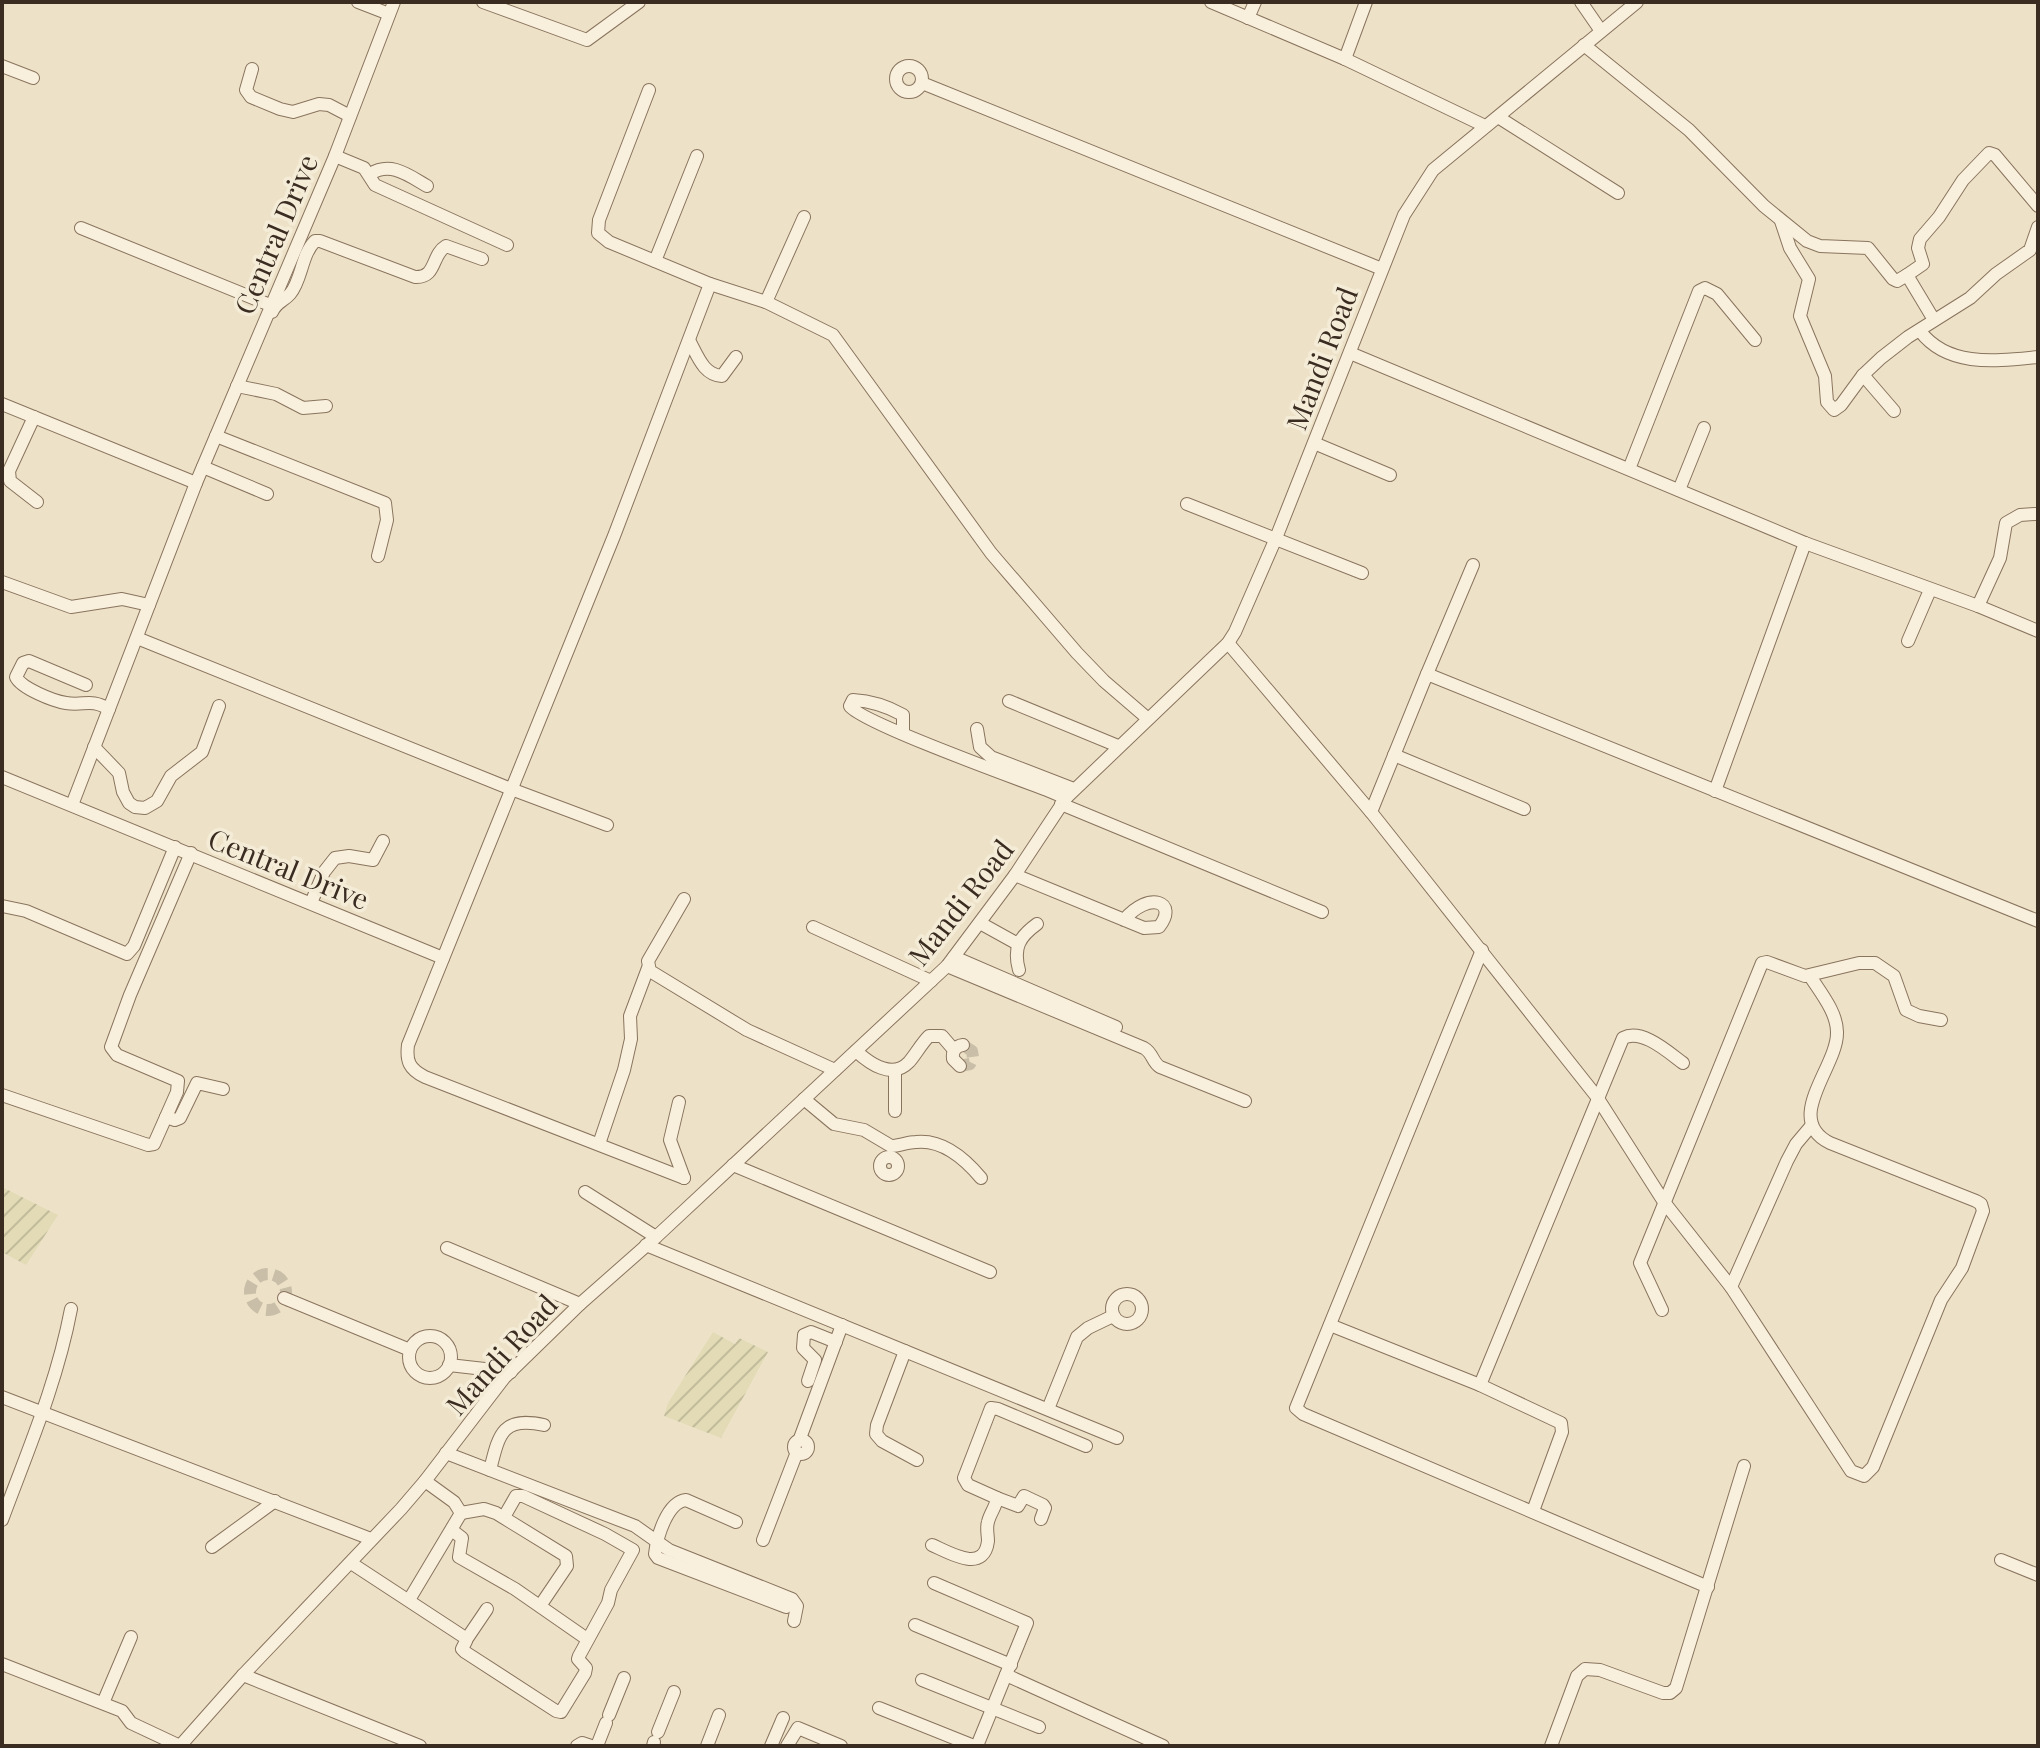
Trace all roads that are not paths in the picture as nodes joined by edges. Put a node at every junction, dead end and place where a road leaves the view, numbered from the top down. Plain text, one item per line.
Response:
1 (358, 2) edge
2 (483, 2) edge
3 (639, 2) edge
4 (1211, 2) edge
5 (1255, 2) edge
6 (1366, 2) edge
7 (1581, 2) edge
8 (1637, 2) edge
9 (392, 8) edge
10 (1248, 18) junction
11 (1601, 31) junction
12 (1584, 45) junction
13 (1345, 59) junction
14 (2, 66) edge
15 (252, 69) dead end
16 (33, 78) dead end
17 (922, 83) dead end
18 (649, 90) dead end
19 (350, 116) junction
20 (1498, 117) junction
21 (1485, 126) junction
22 (335, 156) junction
23 (697, 156) dead end
24 (370, 174) junction
25 (427, 186) dead end
26 (1618, 193) dead end
27 (2038, 206) edge
28 (804, 217) dead end
29 (1781, 221) junction
30 (2038, 227) edge
31 (81, 228) dead end
32 (507, 245) dead end
33 (2035, 251) edge
34 (482, 259) dead end
35 (655, 261) junction
36 (1382, 269) junction
37 (1907, 275) junction
38 (710, 284) junction
39 (766, 302) junction
40 (270, 305) junction
41 (1934, 320) junction
42 (261, 326) junction
43 (1920, 331) junction
44 (1755, 340) dead end
45 (690, 342) junction
46 (1350, 353) junction
47 (736, 357) dead end
48 (2038, 357) edge
49 (1863, 375) junction
50 (237, 386) junction
51 (2, 404) edge
52 (326, 406) dead end
53 (1894, 411) dead end
54 (34, 417) junction
55 (1704, 428) dead end
56 (216, 436) junction
57 (1314, 443) junction
58 (203, 467) junction
59 (1629, 469) junction
60 (1390, 475) dead end
61 (196, 483) junction
62 (1679, 490) junction
63 (267, 494) dead end
64 (37, 502) dead end
65 (1187, 504) dead end
66 (2035, 514) dead end
67 (1276, 538) junction
68 (1805, 543) junction
69 (378, 556) dead end
70 (1473, 565) dead end
71 (1362, 573) dead end
72 (2, 582) edge
73 (1930, 590) junction
74 (149, 605) junction
75 (1978, 606) junction
76 (2038, 631) edge
77 (137, 638) junction
78 (1908, 641) dead end
79 (1228, 643) junction
80 (1427, 674) junction
81 (86, 685) dead end
82 (1009, 701) dead end
83 (219, 706) dead end
84 (109, 709) junction
85 (1147, 718) junction
86 (977, 729) dead end
87 (903, 733) dead end
88 (1118, 746) junction
89 (94, 747) junction
90 (1394, 755) junction
91 (2, 777) edge
92 (511, 789) junction
93 (1715, 791) junction
94 (1067, 797) junction
95 (72, 805) junction
96 (1524, 809) dead end
97 (1371, 812) junction
98 (607, 825) dead end
99 (383, 841) dead end
100 (175, 847) junction
101 (191, 853) junction
102 (1015, 875) junction
103 (684, 899) dead end
104 (311, 903) junction
105 (2, 906) edge
106 (1322, 912) dead end
107 (1124, 920) dead end
108 (2038, 921) edge
109 (980, 923) junction
110 (1037, 924) dead end
111 (813, 927) dead end
112 (1018, 944) junction
113 (1482, 950) junction
114 (443, 958) junction
115 (950, 962) junction
116 (648, 968) junction
117 (1019, 970) dead end
118 (1810, 976) junction
119 (931, 981) junction
120 (1941, 1020) dead end
121 (1119, 1029) dead end
122 (856, 1051) junction
123 (1683, 1063) dead end
124 (960, 1066) dead end
125 (835, 1070) junction
126 (895, 1070) junction
127 (223, 1089) dead end
128 (2, 1095) edge
129 (1597, 1097) junction
130 (804, 1099) junction
131 (1245, 1101) dead end
132 (679, 1102) dead end
133 (895, 1111) dead end
134 (166, 1117) junction
135 (1812, 1125) junction
136 (599, 1144) junction
137 (733, 1165) junction
138 (981, 1178) dead end
139 (585, 1192) dead end
140 (1664, 1202) junction
141 (651, 1241) junction
142 (447, 1248) dead end
143 (990, 1272) dead end
144 (1731, 1287) junction
145 (284, 1298) tunnel mouth
146 (580, 1304) junction
147 (71, 1309) dead end
148 (1662, 1310) dead end
149 (1113, 1316) dead end
150 (842, 1325) junction
151 (1330, 1325) junction
152 (836, 1342) junction
153 (410, 1350) junction
154 (905, 1351) junction
155 (449, 1365) junction
156 (511, 1372) junction
157 (808, 1381) dead end
158 (1480, 1385) junction
159 (2, 1397) edge
160 (1048, 1409) junction
161 (44, 1413) junction
162 (1068, 1418) junction
163 (544, 1425) dead end
164 (1061, 1435) junction
165 (1117, 1438) dead end
166 (1086, 1446) dead end
167 (446, 1453) junction
168 (917, 1460) dead end
169 (1744, 1466) dead end
170 (490, 1470) junction
171 (425, 1481) junction
172 (8, 1483) edge
173 (997, 1498) junction
174 (275, 1501) junction
175 (1533, 1511) junction
176 (461, 1513) junction
177 (504, 1517) junction
178 (1041, 1519) dead end
179 (2, 1520) edge
180 (736, 1522) dead end
181 (453, 1531) junction
182 (371, 1539) junction
183 (763, 1540) dead end
184 (657, 1541) junction
185 (932, 1545) dead end
186 (212, 1547) dead end
187 (2001, 1560) dead end
188 (351, 1563) junction
189 (2038, 1575) edge
190 (934, 1583) dead end
191 (1708, 1587) junction
192 (409, 1600) junction
193 (540, 1606) junction
194 (786, 1607) dead end
195 (487, 1609) dead end
196 (794, 1621) dead end
197 (915, 1625) dead end
198 (131, 1637) dead end
199 (587, 1639) junction
200 (466, 1640) junction
201 (2, 1664) edge
202 (1008, 1670) junction
203 (243, 1675) junction
204 (624, 1678) dead end
205 (922, 1680) dead end
206 (674, 1692) dead end
207 (103, 1703) junction
208 (879, 1708) dead end
209 (993, 1708) junction
210 (719, 1715) dead end
211 (783, 1718) dead end
212 (1039, 1727) dead end
213 (655, 1740) edge
214 (180, 1746) edge
215 (420, 1746) edge
216 (577, 1746) edge
217 (594, 1746) edge
218 (707, 1746) edge
219 (771, 1746) edge
220 (787, 1746) edge
221 (841, 1746) edge
222 (976, 1746) edge
223 (1163, 1746) edge
224 (1551, 1746) edge

1 - 9 street
2 - 3 street
4 - 10 street
5 - 10 street
6 - 13 street
7 - 11 street
8 - 11 street, Mandi Road
9 - 19 street, Central Drive
10 - 13 street
11 - 12 street, Mandi Road
12 - 20 street, Mandi Road
12 - 29 street
13 - 21 street
14 - 16 street
15 - 19 street
17 - 36 street
18 - 35 street
19 - 22 street, Central Drive
20 - 21 street, Mandi Road
20 - 26 street
21 - 36 street, Mandi Road
22 - 24 street
22 - 40 street, Central Drive
23 - 35 street
24 - 25 street
24 - 32 street
27 - 37 street
28 - 39 street
29 - 37 street
29 - 49 street
30 - 33 street
31 - 40 street
33 - 41 street
34 - 42 street
35 - 38 street
36 - 46 street, Mandi Road
37 - 41 street
38 - 39 street
38 - 45 street
39 - 85 street
40 - 42 street, Central Drive
41 - 43 street
42 - 50 street, Central Drive
43 - 48 street
43 - 49 street
44 - 59 street
45 - 47 street
45 - 92 street
46 - 57 street, Mandi Road
46 - 59 street
49 - 53 street
50 - 52 street
50 - 56 street, Central Drive
51 - 54 street
54 - 61 street
54 - 64 street
55 - 62 street
56 - 58 street, Central Drive
56 - 69 street
57 - 60 street
57 - 67 street, Mandi Road
58 - 61 street, Central Drive
58 - 63 street
59 - 62 street
61 - 74 street, Central Drive
62 - 68 street
65 - 67 street
66 - 75 street
67 - 71 street
67 - 79 street, Mandi Road
68 - 73 street
68 - 93 street
70 - 80 street
72 - 74 street
73 - 75 street
73 - 78 street
74 - 77 street, Central Drive
75 - 76 street
77 - 84 street, Central Drive
77 - 92 street
79 - 85 street, Mandi Road
79 - 97 street
80 - 90 street
80 - 93 street
81 - 84 street
82 - 88 street
83 - 89 street
84 - 89 street, Central Drive
85 - 88 street, Mandi Road
86 - 94 street
87 - 94 street
88 - 94 street, Mandi Road
89 - 95 street, Central Drive
90 - 96 street
90 - 97 street
91 - 95 street, Central Drive
92 - 98 street
92 - 114 street
93 - 108 street
94 - 102 street, Mandi Road
94 - 106 street
95 - 100 street, Central Drive
97 - 113 street
99 - 104 street
100 - 101 street, Central Drive
100 - 105 street
101 - 104 street, Central Drive
101 - 134 street
102 - 107 street
102 - 109 street, Mandi Road
103 - 116 street
104 - 114 street, Central Drive
109 - 112 street
109 - 115 street, Mandi Road
110 - 112 street
111 - 119 street
112 - 117 street
113 - 129 street
113 - 151 street
114 - 136 street
115 - 119 street, Mandi Road
115 - 121 street
115 - 131 street
116 - 125 street
116 - 136 street
118 - 120 street
118 - 135 street
118 - 140 street
119 - 122 street, Mandi Road
122 - 125 street, Mandi Road
122 - 126 street
123 - 129 street
124 - 126 street
125 - 130 street, Mandi Road
126 - 133 street
127 - 134 street
128 - 134 street
129 - 140 street
129 - 158 street
130 - 137 street, Mandi Road
130 - 138 street
132 - 136 street
135 - 144 street
135 - 144 street
137 - 141 street, Mandi Road
137 - 143 street
139 - 141 street
140 - 144 street
140 - 148 street
141 - 146 street, Mandi Road
141 - 150 street
142 - 146 street
145 - 153 street
146 - 156 street, Mandi Road
147 - 161 street
149 - 160 street
150 - 152 street
150 - 154 street
151 - 158 street
151 - 175 street
152 - 157 street
152 - 183 street
153 - 155 street
153 - 155 street
154 - 160 street
154 - 168 street
155 - 156 street
156 - 167 street, Mandi Road
158 - 175 street
159 - 161 street
160 - 162 street
161 - 172 street
161 - 174 street
162 - 164 street
162 - 165 street
163 - 170 street
164 - 166 street
164 - 173 street
167 - 170 street
167 - 171 street, Mandi Road
169 - 191 street
170 - 184 street
171 - 176 street
171 - 182 street, Mandi Road
172 - 179 street
173 - 178 street
173 - 185 street
174 - 182 street
174 - 186 street
175 - 191 street
176 - 177 street
176 - 181 street
177 - 193 street
177 - 199 street
180 - 184 street
181 - 192 street
181 - 193 street
182 - 188 street, Mandi Road
184 - 194 street
184 - 196 street
187 - 189 street
188 - 192 street
188 - 203 street, Mandi Road
190 - 202 street
191 - 224 street
192 - 200 street
193 - 199 street
195 - 200 street
197 - 202 street
198 - 207 street
199 - 200 street
201 - 207 street
202 - 209 street
202 - 223 street
203 - 214 street, Mandi Road
203 - 215 street
204 - 217 street
205 - 209 street
206 - 213 street
207 - 214 street
208 - 222 street
209 - 212 street
209 - 222 street
210 - 218 street
211 - 219 street
216 - 217 street
220 - 221 street

